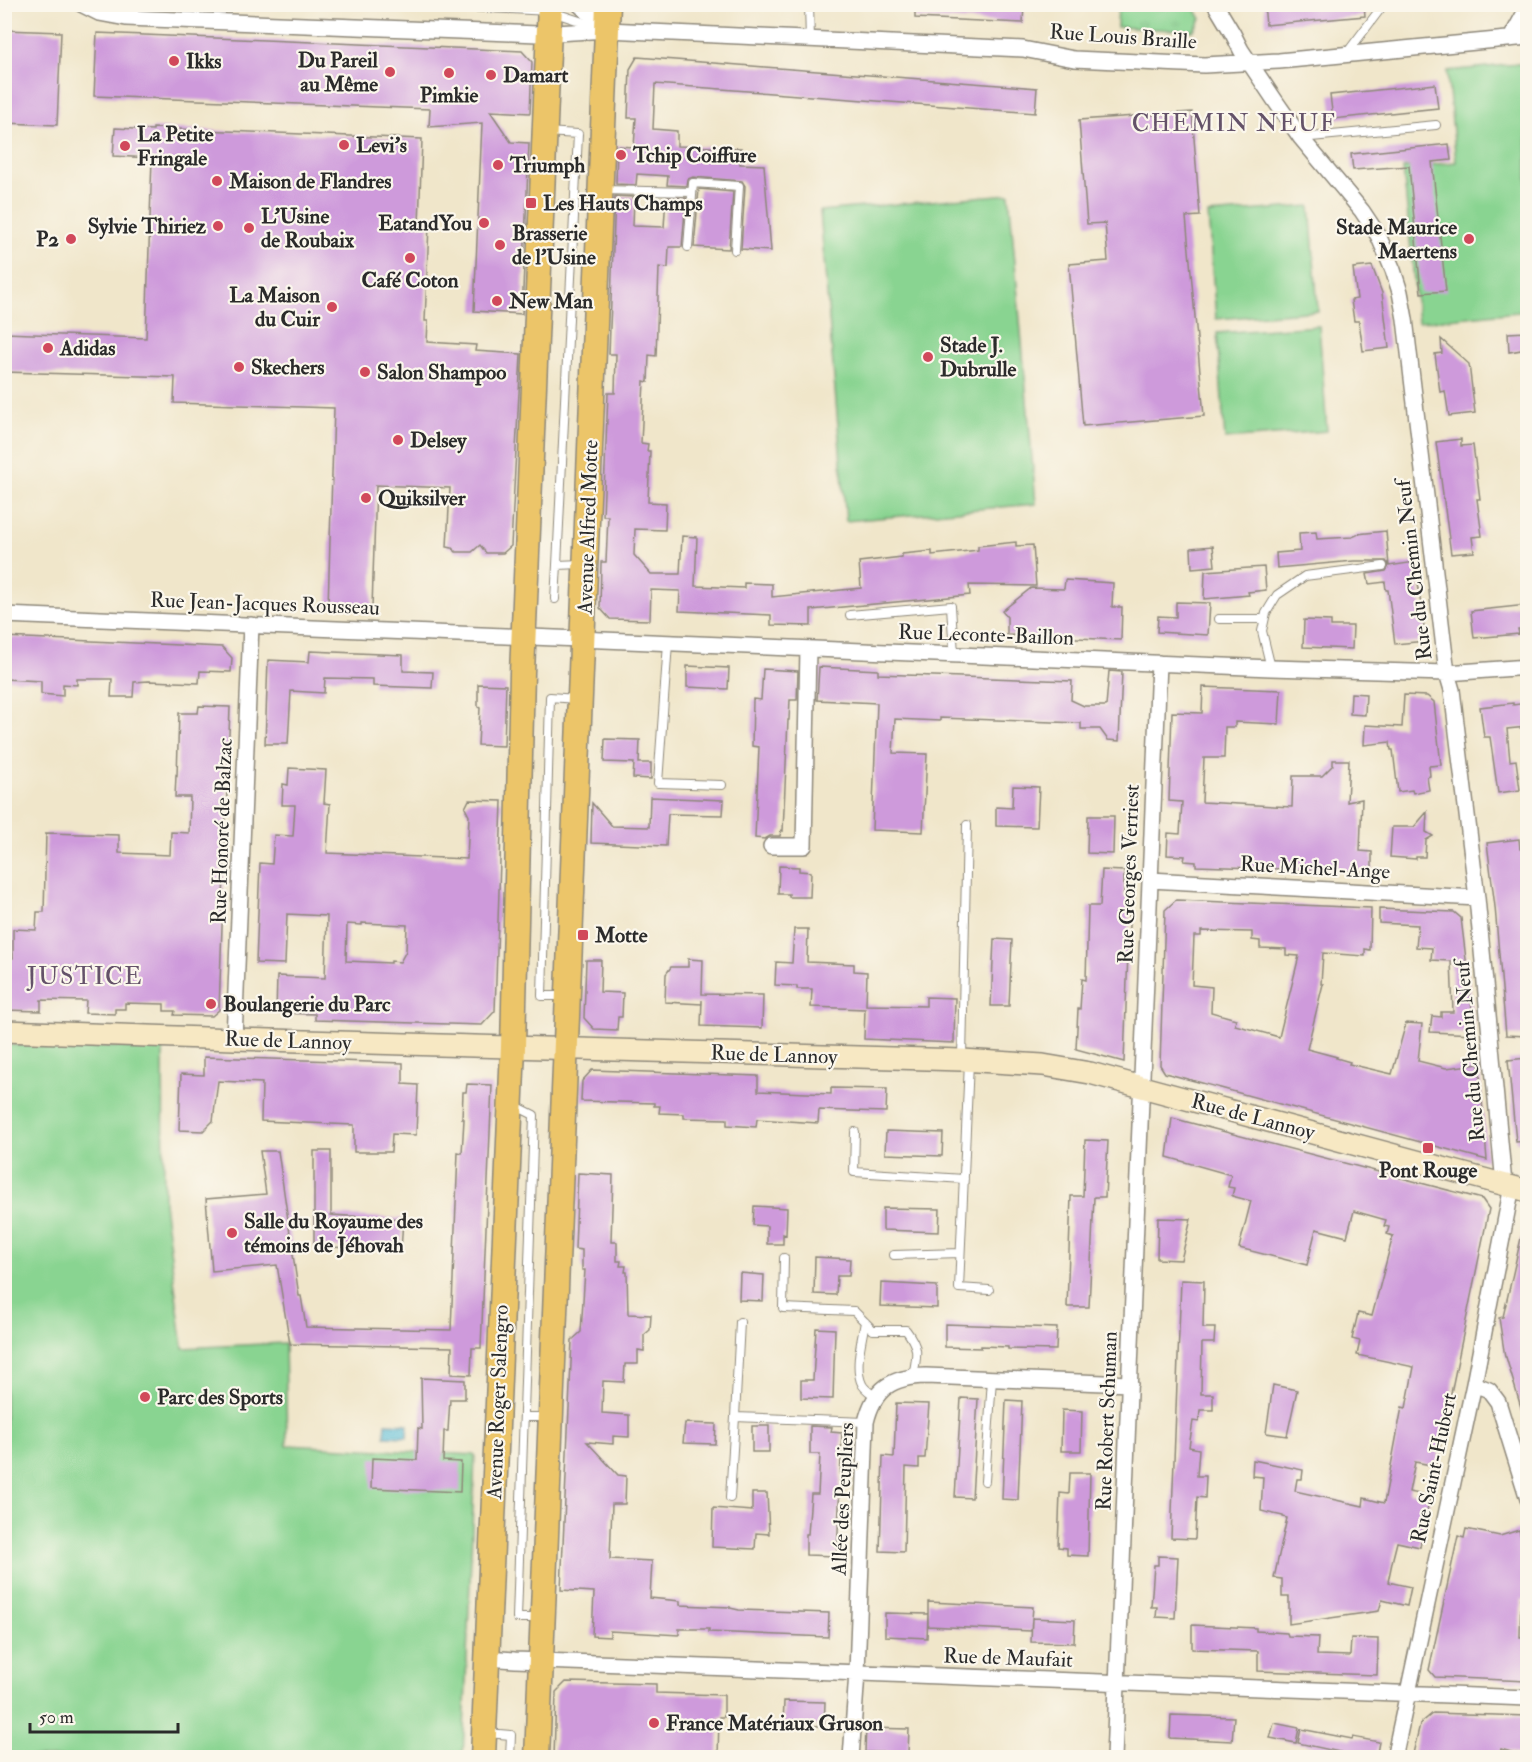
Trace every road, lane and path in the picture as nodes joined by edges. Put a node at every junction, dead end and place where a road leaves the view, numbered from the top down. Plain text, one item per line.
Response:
1 (81, 4) edge
2 (409, 4) edge
3 (579, 4) edge
4 (609, 4) edge
5 (809, 4) edge
6 (1215, 4) edge
7 (1383, 5) edge
8 (1527, 7) edge
9 (549, 16) edge
10 (608, 30) junction
11 (1527, 37) edge
12 (1511, 38) junction
13 (810, 40) junction
14 (1346, 55) junction
15 (1249, 62) junction
16 (1436, 124) dead end
17 (545, 132) junction
18 (1301, 138) junction
19 (601, 190) junction
20 (692, 192) junction
21 (688, 247) dead end
22 (735, 250) dead end
23 (586, 564) junction
24 (557, 565) junction
25 (1383, 566) dead end
26 (555, 599) dead end
27 (4, 615) edge
28 (850, 615) dead end
29 (1219, 619) dead end
30 (1264, 620) junction
31 (251, 625) junction
32 (524, 636) junction
33 (583, 639) junction
34 (668, 643) junction
35 (808, 649) junction
36 (954, 654) junction
37 (1159, 663) junction
38 (1527, 667) edge
39 (1271, 668) junction
40 (1447, 673) junction
41 (722, 785) dead end
42 (967, 825) dead end
43 (771, 846) dead end
44 (1150, 880) junction
45 (1477, 898) junction
46 (4, 1030) edge
47 (234, 1040) junction
48 (513, 1047) junction
49 (567, 1049) junction
50 (965, 1060) junction
51 (1141, 1087) junction
52 (510, 1103) junction
53 (855, 1132) dead end
54 (964, 1179) junction
55 (1514, 1187) edge
56 (960, 1253) junction
57 (894, 1255) dead end
58 (784, 1258) dead end
59 (989, 1290) dead end
60 (740, 1322) dead end
61 (865, 1322) junction
62 (913, 1376) junction
63 (992, 1379) junction
64 (1130, 1384) junction
65 (1474, 1384) junction
66 (876, 1397) junction
67 (524, 1416) junction
68 (551, 1417) junction
69 (735, 1417) junction
70 (866, 1422) junction
71 (985, 1481) dead end
72 (730, 1498) dead end
73 (1527, 1499) edge
74 (542, 1618) junction
75 (487, 1658) junction
76 (541, 1661) junction
77 (857, 1673) junction
78 (1117, 1683) junction
79 (1406, 1694) junction
80 (1527, 1698) edge
81 (484, 1733) junction
82 (483, 1758) edge
83 (510, 1758) edge
84 (537, 1758) edge
85 (851, 1758) edge
86 (1114, 1758) edge
87 (1394, 1758) edge

1 - 9 street, Rue Louis Braille
2 - 9 lane
3 - 10 street
4 - 10 main road, Avenue Alfred Motte
5 - 13 lane
6 - 15 street, Rue du Chemin Neuf
7 - 14 lane
8 - 12 street
9 - 10 street, Rue Louis Braille
9 - 10 lane
9 - 17 main road
10 - 13 street, Rue Louis Braille
10 - 19 main road, Avenue Alfred Motte
11 - 12 street, Rue Louis Braille
12 - 14 street, Rue Louis Braille
13 - 15 street, Rue Louis Braille
14 - 15 street, Rue Louis Braille
15 - 18 street, Rue du Chemin Neuf
16 - 18 lane
17 - 24 lane
17 - 32 main road
18 - 40 street, Rue du Chemin Neuf
19 - 20 lane
19 - 23 main road, Avenue Alfred Motte
20 - 21 lane
20 - 22 lane
23 - 24 lane
23 - 33 main road, Avenue Alfred Motte
24 - 26 lane
25 - 30 lane
27 - 31 street, Rue Jean-Jacques Rousseau
28 - 36 lane
29 - 30 lane
30 - 39 lane
31 - 32 street, Rue Jean-Jacques Rousseau
31 - 47 street, Rue Honoré de Balzac
32 - 33 street, Rue Leconte-Baillon
32 - 48 main road
33 - 34 street, Rue Leconte-Baillon
33 - 49 main road, Avenue Alfred Motte
34 - 35 street, Rue Leconte-Baillon
34 - 41 lane
35 - 36 street, Rue Leconte-Baillon
35 - 43 street
36 - 37 street, Rue Leconte-Baillon
37 - 39 street, Rue Leconte-Baillon
37 - 44 street, Rue Georges Verriest
38 - 40 street, Rue Leconte-Baillon
39 - 40 street, Rue Leconte-Baillon
40 - 45 street, Rue du Chemin Neuf
42 - 50 lane
44 - 45 street, Rue Michel-Ange
44 - 51 street, Rue Georges Verriest
45 - 55 street, Rue du Chemin Neuf
46 - 47 main road, Rue de Lannoy
47 - 48 main road, Rue de Lannoy
48 - 49 main road, Rue de Lannoy
48 - 52 main road, Avenue Roger Salengro
49 - 50 main road, Rue de Lannoy
49 - 68 main road
50 - 51 main road, Rue de Lannoy
50 - 54 lane
51 - 55 main road, Rue de Lannoy
51 - 64 street, Rue Robert Schuman
52 - 67 lane
52 - 75 main road, Avenue Roger Salengro
53 - 54 lane
54 - 56 lane
55 - 65 street, Rue Saint-Hubert
56 - 57 lane
56 - 59 lane
58 - 61 lane
60 - 69 lane
61 - 62 lane
61 - 66 lane
62 - 63 street, Allée des Peupliers
62 - 66 street, Allée des Peupliers
63 - 64 street, Allée des Peupliers
63 - 71 lane
64 - 78 street, Rue Robert Schuman
65 - 73 street
65 - 79 street, Rue Saint-Hubert
66 - 70 street, Allée des Peupliers
67 - 68 lane
67 - 74 lane
68 - 74 main road
69 - 70 lane
69 - 72 lane
70 - 77 street, Allée des Peupliers
74 - 76 main road
75 - 76 street, Rue de Maufait
75 - 81 main road, Avenue Roger Salengro
76 - 77 street, Rue de Maufait
76 - 84 main road
77 - 78 street, Rue de Maufait
77 - 85 street, Allée des Peupliers
78 - 79 street, Rue de Maufait
78 - 86 street, Rue Robert Schuman
79 - 80 street, Rue de Maufait
79 - 87 street, Rue Saint-Hubert
81 - 82 main road, Avenue Roger Salengro
81 - 83 lane

